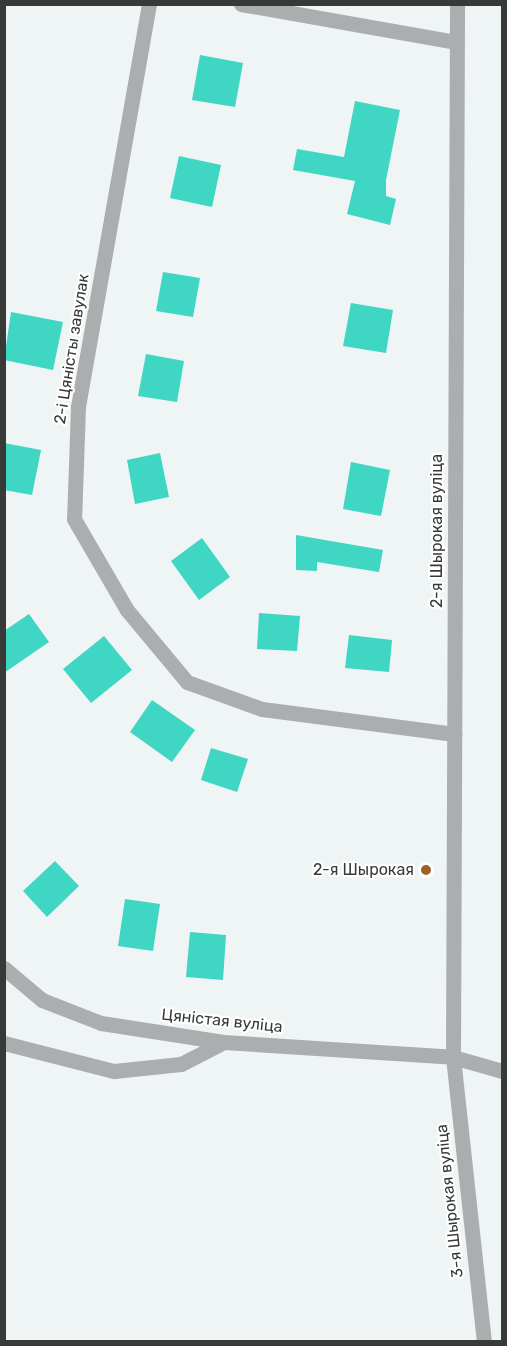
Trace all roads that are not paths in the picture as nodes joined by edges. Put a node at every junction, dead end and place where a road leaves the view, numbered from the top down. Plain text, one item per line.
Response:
1 (149, 4) edge
2 (241, 4) edge
3 (457, 4) edge
4 (457, 42) junction
5 (454, 735) junction
6 (4, 968) edge
7 (224, 1042) junction
8 (4, 1043) edge
9 (453, 1057) junction
10 (502, 1071) edge
11 (484, 1341) edge

1 - 5 street, 2-і Цяністы завулак
2 - 4 street
3 - 4 street, 2-я Шырокая вуліца
4 - 5 street, 2-я Шырокая вуліца
5 - 9 street, 2-я Шырокая вуліца
6 - 7 street, Цяністая вуліца
7 - 8 street
7 - 9 street, Цяністая вуліца
9 - 10 street, Цяністая вуліца
9 - 11 street, 3-я Шырокая вуліца

